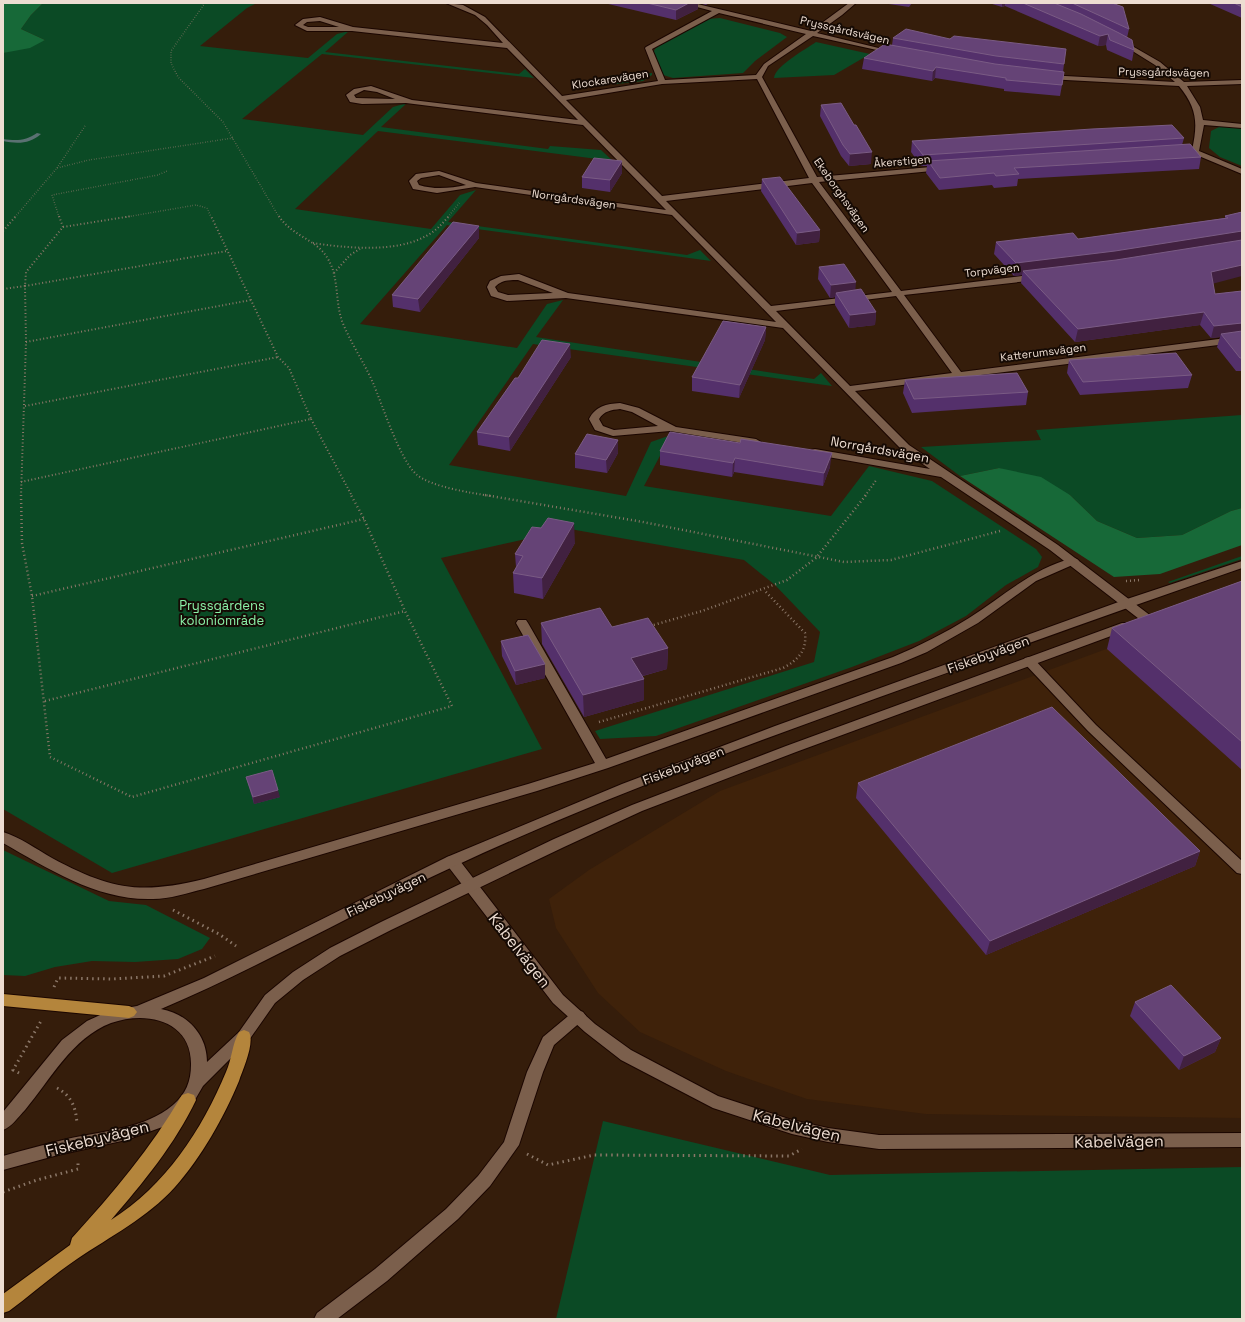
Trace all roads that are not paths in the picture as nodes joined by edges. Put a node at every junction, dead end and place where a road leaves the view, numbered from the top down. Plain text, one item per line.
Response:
1 (449, 3) edge
2 (685, 3) edge
3 (853, 3) edge
4 (718, 11) junction
5 (352, 28) junction
6 (811, 34) junction
7 (1116, 39) edge
8 (509, 46) junction
9 (903, 55) edge
10 (1039, 76) edge
11 (759, 77) junction
12 (662, 82) junction
13 (1242, 82) edge
14 (1182, 84) junction
15 (562, 98) junction
16 (409, 101) junction
17 (1200, 122) junction
18 (587, 123) junction
19 (1242, 126) edge
20 (1195, 152) junction
21 (1172, 153) edge
22 (948, 168) edge
23 (1242, 172) edge
24 (814, 180) junction
25 (475, 185) junction
26 (660, 199) junction
27 (673, 213) junction
28 (1044, 276) edge
29 (897, 293) junction
30 (566, 296) junction
31 (768, 308) junction
32 (786, 326) junction
33 (1242, 339) edge
34 (958, 374) junction
35 (847, 389) junction
36 (672, 428) junction
37 (766, 444) edge
38 (805, 450) edge
39 (942, 475) junction
40 (1073, 561) junction
41 (1242, 564) edge
42 (1128, 603) junction
43 (1161, 614) edge
44 (1147, 619) junction
45 (522, 623) dead end
46 (1029, 661) junction
47 (603, 765) junction
48 (3, 837) edge
49 (452, 861) junction
50 (1242, 869) edge
51 (471, 886) junction
52 (3, 1000) edge
53 (136, 1011) junction
54 (578, 1016) junction
55 (244, 1036) junction
56 (198, 1081) junction
57 (188, 1100) junction
58 (3, 1123) edge
59 (1242, 1140) edge
60 (3, 1163) edge
61 (70, 1254) junction
62 (3, 1305) edge
63 (323, 1319) edge

1 - 8 street, Norrgårdsvägen
2 - 4 street, Pryssgårdsvägen
3 - 6 street
4 - 6 street, Pryssgårdsvägen
4 - 12 street, Klockarevägen
5 - 5 street
5 - 8 street
6 - 9 street, Pryssgårdsvägen
6 - 11 street
7 - 14 street
8 - 15 street, Norrgårdsvägen
10 - 14 street, Pryssgårdsvägen
11 - 12 street, Klockarevägen
11 - 24 street, Ekeborghsvägen
12 - 15 street, Klockarevägen
13 - 14 street, Pryssgårdsvägen
14 - 17 street
15 - 18 street, Norrgårdsvägen
16 - 16 street
16 - 18 street
17 - 19 street
17 - 20 street
18 - 26 street, Norrgårdsvägen
20 - 21 street
20 - 23 street
22 - 24 street, Åkerstigen
24 - 26 street, Åkerstigen
24 - 29 street, Ekeborghsvägen
25 - 25 street, Norrgårdsvägen
25 - 27 street, Norrgårdsvägen
26 - 27 street, Norrgårdsvägen
27 - 31 street, Norrgårdsvägen
28 - 29 street, Torpvägen
29 - 31 street, Torpvägen
29 - 34 street, Ekeborghsvägen
30 - 30 street
30 - 32 street
31 - 32 street, Norrgårdsvägen
32 - 35 street, Norrgårdsvägen
33 - 34 street, Katterumsvägen
34 - 35 street, Katterumsvägen
35 - 39 street, Norrgårdsvägen
36 - 36 street
36 - 37 street
38 - 39 street, Norrgårdsvägen
39 - 40 street, Norrgårdsvägen
40 - 42 street, Norrgårdsvägen
40 - 47 street
41 - 42 street, Fiskebyvägen
42 - 44 street, Norrgårdsvägen
42 - 49 street, Fiskebyvägen
43 - 44 street, Fiskebyvägen
44 - 46 street, Fiskebyvägen
45 - 47 street
46 - 50 street
46 - 51 street, Fiskebyvägen
47 - 48 street
49 - 51 street, Kabelvägen
49 - 53 street, Fiskebyvägen
51 - 54 street, Kabelvägen
51 - 55 street, Fiskebyvägen
52 - 53 highway
53 - 56 street, Fiskebyvägen
53 - 58 street, Fiskebyvägen
54 - 59 street, Kabelvägen
54 - 63 street
55 - 56 street, Fiskebyvägen
55 - 61 highway
56 - 57 street, Fiskebyvägen
57 - 60 street, Fiskebyvägen
57 - 61 highway
61 - 62 highway

